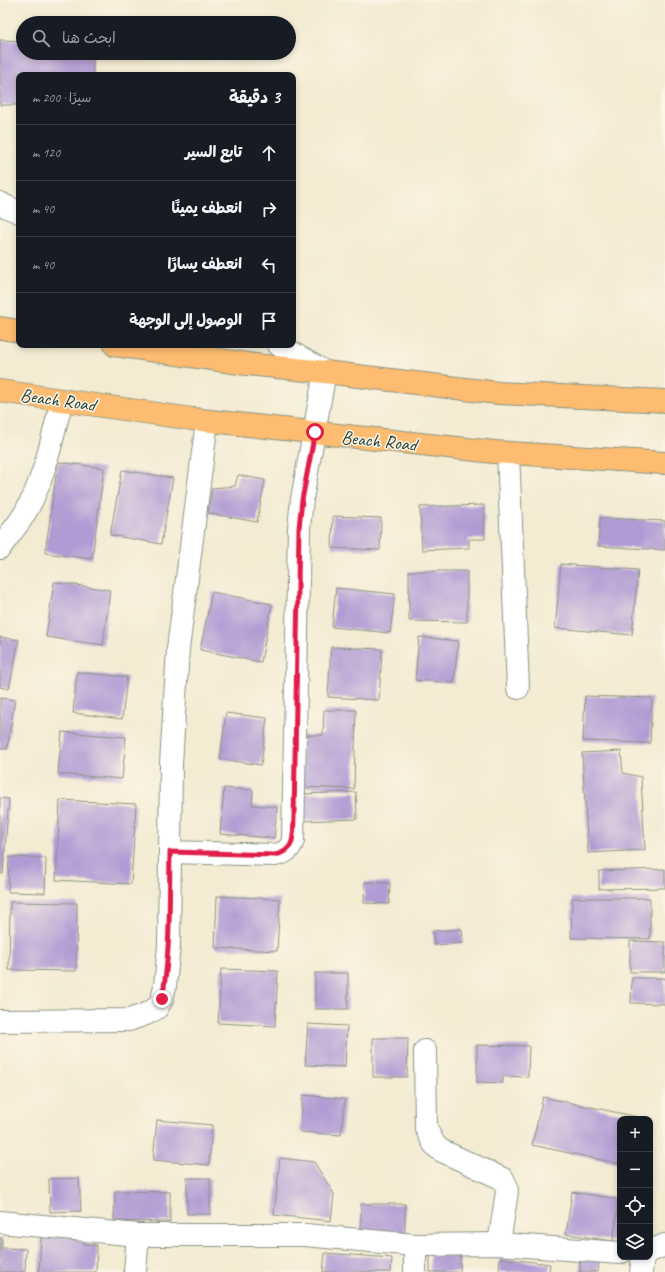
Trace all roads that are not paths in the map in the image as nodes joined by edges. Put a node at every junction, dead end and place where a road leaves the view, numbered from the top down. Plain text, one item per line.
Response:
1 (0, 203) edge
2 (16, 211) edge
3 (0, 328) edge
4 (16, 331) edge
5 (136, 348) edge
6 (284, 348) edge
7 (325, 372) junction
8 (0, 391) edge
9 (62, 400) junction
10 (665, 401) edge
11 (207, 421) junction
12 (315, 432) junction
13 (508, 453) junction
14 (665, 464) edge
15 (0, 548) edge
16 (518, 688) dead end
17 (170, 852) junction
18 (0, 1021) edge
19 (425, 1051) dead end
20 (0, 1222) edge
21 (138, 1235) junction
22 (499, 1244) junction
23 (415, 1245) junction
24 (665, 1245) edge
25 (653, 1250) edge
26 (617, 1253) edge
27 (643, 1260) edge
28 (135, 1272) edge
29 (415, 1272) edge
30 (641, 1272) edge

1 - 2 street
3 - 4 highway
5 - 7 highway
6 - 7 street
7 - 10 highway
7 - 12 street
8 - 9 highway, Beach Road
9 - 11 highway, Beach Road
9 - 15 street
11 - 12 highway, Beach Road
11 - 17 street
12 - 13 highway, Beach Road
12 - 17 street
13 - 14 highway, Beach Road
13 - 16 street
17 - 18 street
19 - 22 street
20 - 21 street
21 - 23 street
21 - 28 street
22 - 23 street
22 - 26 street
23 - 29 street
24 - 25 street
27 - 30 street

